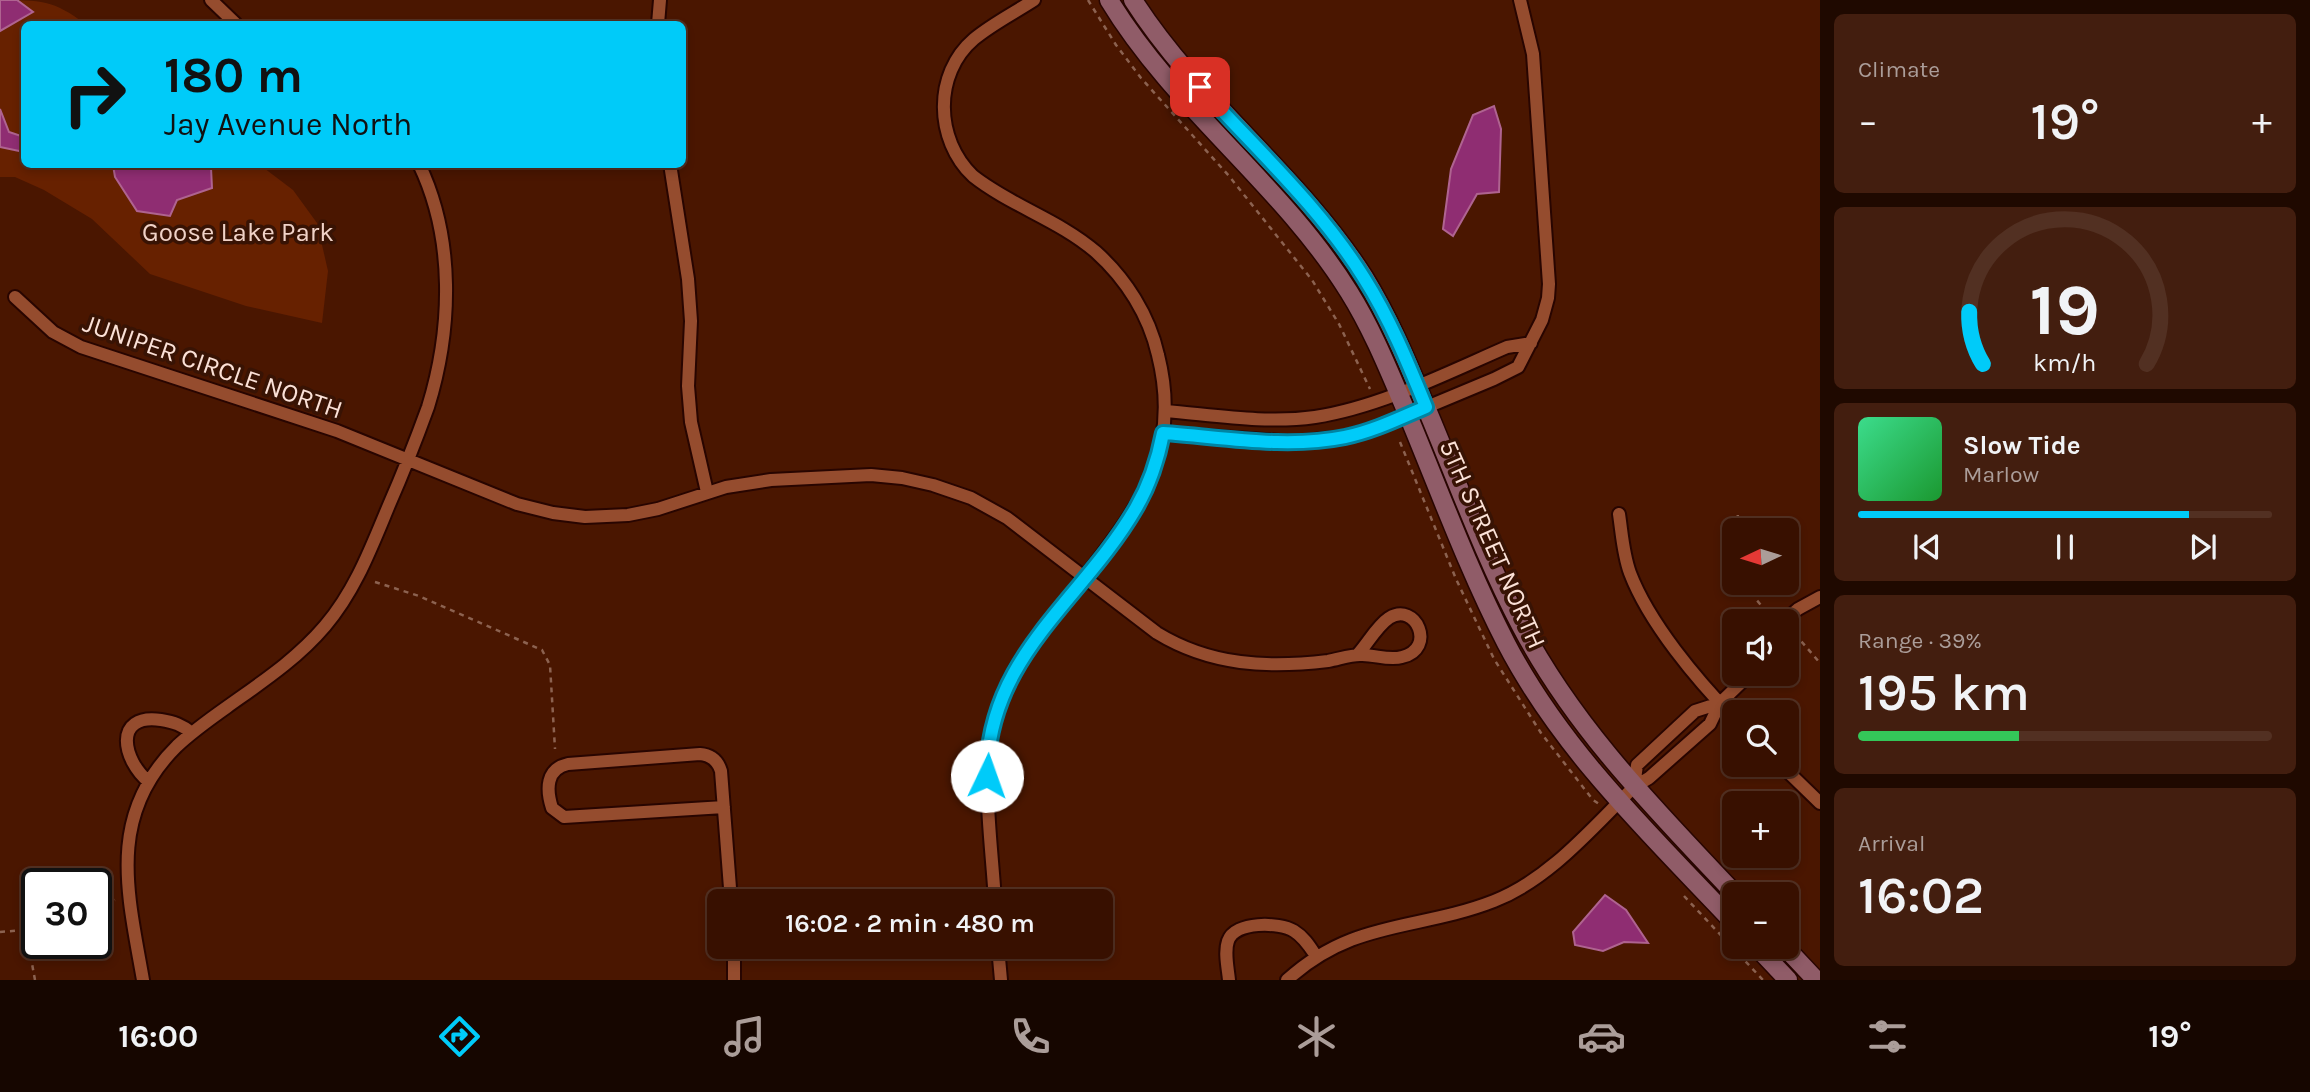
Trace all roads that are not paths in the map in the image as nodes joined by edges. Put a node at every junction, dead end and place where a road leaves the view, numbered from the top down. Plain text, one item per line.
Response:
1 (211, 0) edge
2 (660, 0) edge
3 (1034, 0) edge
4 (1109, 0) edge
5 (1133, 0) edge
6 (1520, 0) edge
7 (233, 21) edge
8 (658, 21) edge
9 (421, 168) edge
10 (671, 168) edge
11 (15, 297) dead end
12 (1531, 343) junction
13 (1417, 385) junction
14 (1398, 392) junction
15 (1426, 407) junction
16 (1165, 411) junction
17 (1408, 415) junction
18 (1163, 433) junction
19 (408, 460) junction
20 (707, 492) junction
21 (1619, 514) dead end
22 (1085, 577) junction
23 (1820, 597) edge
24 (1798, 609) edge
25 (1359, 654) junction
26 (1738, 686) edge
27 (1720, 703) junction
28 (192, 733) junction
29 (1793, 777) edge
30 (149, 782) junction
31 (1634, 786) junction
32 (1619, 801) junction
33 (1820, 803) edge
34 (724, 807) junction
35 (1724, 882) edge
36 (730, 889) edge
37 (994, 889) edge
38 (1722, 910) edge
39 (1316, 956) junction
40 (734, 959) edge
41 (1000, 959) edge
42 (1768, 959) edge
43 (1796, 959) edge
44 (143, 980) edge
45 (734, 980) edge
46 (1001, 980) edge
47 (1229, 980) edge
48 (1287, 980) edge
49 (1788, 980) edge
50 (1816, 980) edge

1 - 7 street
2 - 8 street
3 - 16 street
4 - 14 street, 5TH STREET NORTH
5 - 13 street, 5TH STREET NORTH
6 - 12 street
9 - 19 street
10 - 20 street
11 - 19 street, JUNIPER CIRCLE NORTH
12 - 13 street
12 - 15 street
13 - 14 street
13 - 15 street, 5TH STREET NORTH
14 - 16 street
14 - 17 street, 5TH STREET NORTH
15 - 17 street
15 - 31 street, 5TH STREET NORTH
16 - 18 street
17 - 18 street
17 - 32 street, 5TH STREET NORTH
18 - 22 street
19 - 20 street, JUNIPER CIRCLE NORTH
19 - 28 street
20 - 22 street, JUNIPER CIRCLE NORTH
21 - 27 street
22 - 25 street, JUNIPER CIRCLE NORTH
22 - 37 street
23 - 24 street
25 - 25 street, JUNIPER CIRCLE NORTH
26 - 27 street
27 - 31 street
27 - 31 street
28 - 30 street
28 - 30 street
29 - 33 street
30 - 44 street
31 - 32 street
31 - 35 street, 5TH STREET NORTH
32 - 38 street, 5TH STREET NORTH
32 - 39 street
34 - 34 street
34 - 36 street
39 - 47 street
39 - 48 street
40 - 45 street
41 - 46 street
42 - 49 street
43 - 50 street

